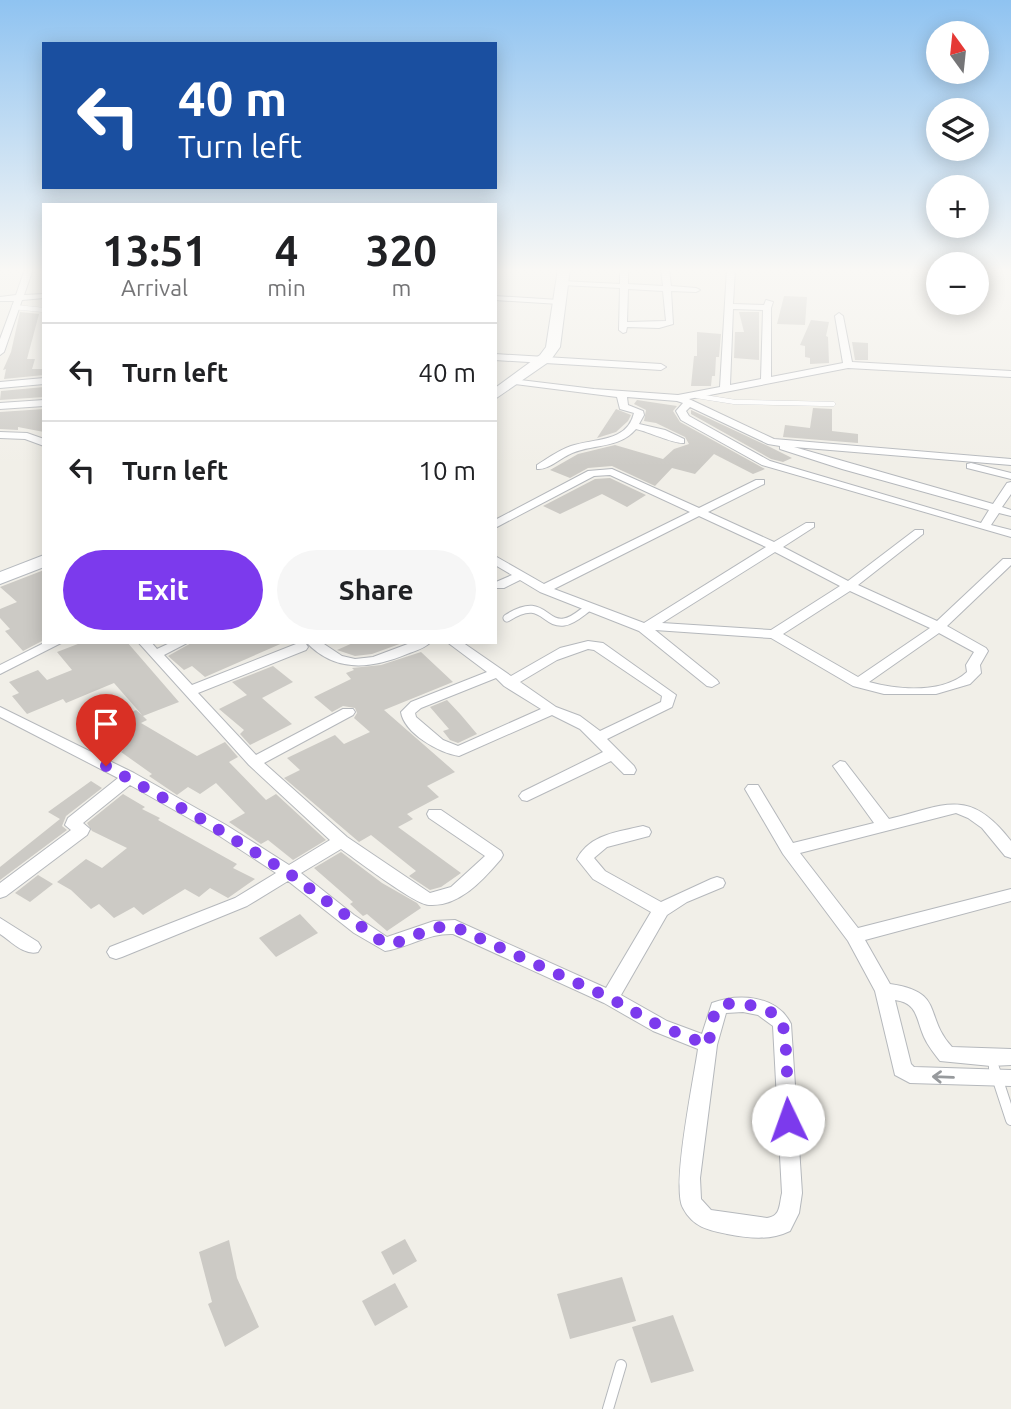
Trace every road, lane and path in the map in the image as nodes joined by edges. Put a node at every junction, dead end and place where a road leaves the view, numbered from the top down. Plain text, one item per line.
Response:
1 (5, 335) edge
2 (555, 335) edge
3 (728, 335) edge
4 (767, 335) edge
5 (842, 335) edge
6 (0, 352) edge
7 (497, 357) edge
8 (545, 358) junction
9 (848, 365) junction
10 (661, 367) dead end
11 (1011, 374) edge
12 (42, 381) edge
13 (515, 381) junction
14 (766, 381) junction
15 (0, 385) edge
16 (725, 390) junction
17 (497, 394) edge
18 (622, 394) junction
19 (688, 399) junction
20 (42, 403) edge
21 (833, 404) dead end
22 (0, 406) edge
23 (635, 426) junction
24 (0, 435) edge
25 (680, 441) dead end
26 (42, 442) edge
27 (772, 442) junction
28 (801, 454) junction
29 (932, 456) junction
30 (1011, 462) edge
31 (541, 467) dead end
32 (780, 468) junction
33 (1011, 476) edge
34 (760, 482) dead end
35 (1011, 485) edge
36 (998, 509) junction
37 (701, 513) junction
38 (1011, 513) edge
39 (497, 524) edge
40 (810, 525) dead end
41 (984, 527) junction
42 (919, 532) dead end
43 (1011, 534) edge
44 (775, 547) junction
45 (42, 561) edge
46 (497, 561) edge
47 (1007, 562) dead end
48 (519, 576) junction
49 (0, 579) edge
50 (500, 585) dead end
51 (849, 586) junction
52 (544, 589) junction
53 (588, 608) junction
54 (507, 618) dead end
55 (646, 627) junction
56 (939, 627) junction
57 (774, 634) junction
58 (53, 644) edge
59 (146, 644) edge
60 (178, 644) edge
61 (419, 644) edge
62 (456, 644) edge
63 (307, 645) edge
64 (156, 654) junction
65 (0, 670) edge
66 (496, 673) junction
67 (858, 682) junction
68 (509, 683) junction
69 (712, 683) dead end
70 (190, 691) junction
71 (551, 710) junction
72 (0, 711) edge
73 (348, 712) dead end
74 (598, 737) junction
75 (612, 754) junction
76 (254, 762) junction
77 (840, 766) dead end
78 (629, 769) dead end
79 (128, 777) junction
80 (753, 789) dead end
81 (527, 796) dead end
82 (435, 814) dead end
83 (885, 826) junction
84 (643, 832) dead end
85 (341, 841) junction
86 (789, 850) junction
87 (1011, 852) edge
88 (290, 874) junction
89 (717, 883) dead end
90 (0, 892) edge
91 (1011, 895) edge
92 (661, 910) junction
93 (0, 925) edge
94 (854, 936) junction
95 (32, 947) dead end
96 (116, 952) dead end
97 (884, 991) junction
98 (610, 998) junction
99 (708, 1045) junction
100 (1011, 1057) edge
101 (991, 1058) junction
102 (1004, 1079) edge
103 (1011, 1119) edge
104 (621, 1364) dead end
105 (608, 1409) edge

1 - 6 street
2 - 8 main road
3 - 16 street
4 - 14 street
5 - 9 street
7 - 8 street
8 - 10 street
8 - 13 main road
9 - 11 street
9 - 14 street
12 - 15 street
13 - 17 main road
13 - 18 street
14 - 16 street
16 - 19 street
18 - 19 street
18 - 23 street
19 - 21 lane
19 - 27 street
19 - 32 street
20 - 22 street
23 - 25 street
23 - 31 street
24 - 26 street
27 - 28 street
27 - 29 street
28 - 32 street
28 - 36 street
29 - 30 street
29 - 33 street
32 - 41 street
34 - 37 street
35 - 36 street
36 - 38 street
36 - 41 street
37 - 39 street
37 - 44 street
37 - 52 street
40 - 44 street
41 - 43 street
42 - 51 street
44 - 51 street
44 - 55 street
45 - 49 main road
46 - 48 street
47 - 56 street
48 - 50 street
48 - 52 street
51 - 56 street
51 - 57 street
52 - 53 street
53 - 54 lane
53 - 55 street
55 - 57 street
55 - 69 street
56 - 67 street
56 - 67 street
57 - 67 street
58 - 65 street
59 - 64 street
60 - 64 street
61 - 63 street
62 - 66 street
63 - 70 street
64 - 70 street
66 - 68 street
66 - 71 street
68 - 71 street
68 - 74 street
70 - 76 street
71 - 74 street
72 - 79 street
73 - 76 street
74 - 75 street
75 - 78 street
75 - 81 street
76 - 85 street
77 - 83 street
79 - 88 street
79 - 90 street
80 - 86 street
82 - 85 street
83 - 86 street
83 - 87 street
84 - 92 street
85 - 88 street
86 - 94 street
88 - 96 street
88 - 98 street
89 - 92 street
91 - 94 street
92 - 98 street
93 - 95 street
94 - 97 street
97 - 101 street
102 -> 97 street
98 - 99 street
99 - 99 street
100 - 101 street
101 - 102 lane
102 - 103 lane
104 - 105 lane

